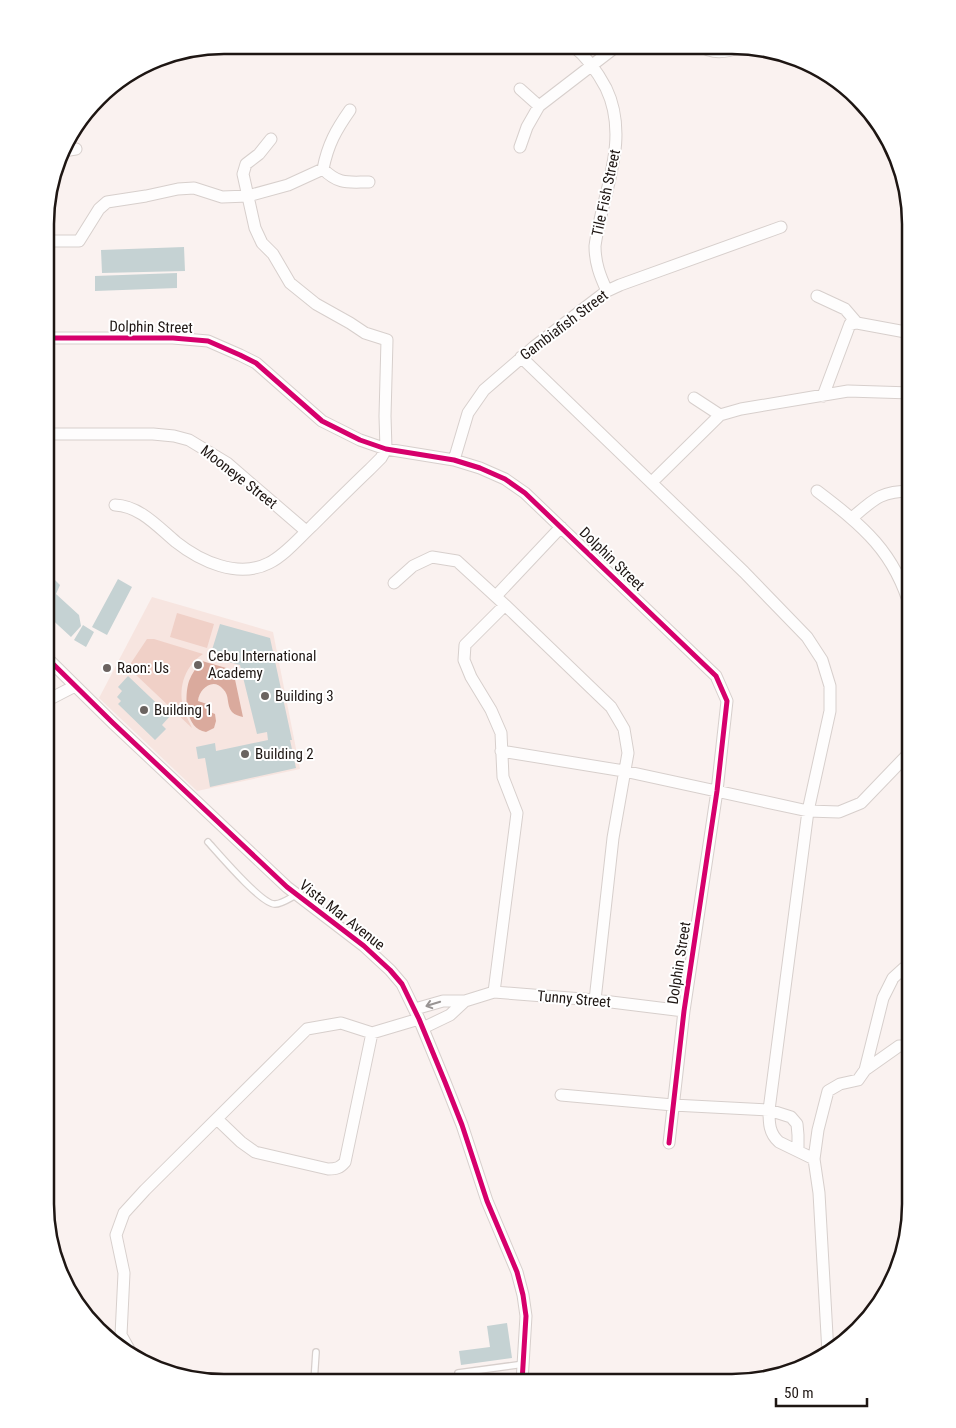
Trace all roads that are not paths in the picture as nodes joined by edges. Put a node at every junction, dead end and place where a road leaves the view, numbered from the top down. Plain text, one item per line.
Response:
1 (581, 54) edge
2 (606, 54) edge
3 (592, 64) junction
4 (520, 89) dead end
5 (539, 106) junction
6 (350, 110) dead end
7 (270, 139) dead end
8 (520, 147) dead end
9 (76, 149) dead end
10 (70, 150) edge
11 (323, 169) junction
12 (369, 182) dead end
13 (248, 196) junction
14 (781, 227) dead end
15 (54, 241) edge
16 (607, 291) junction
17 (817, 296) dead end
18 (857, 323) junction
19 (902, 331) edge
20 (54, 338) edge
21 (521, 357) junction
22 (902, 393) edge
23 (823, 396) junction
24 (694, 398) dead end
25 (720, 415) junction
26 (54, 434) edge
27 (386, 449) junction
28 (454, 460) junction
29 (652, 482) junction
30 (817, 491) dead end
31 (902, 491) edge
32 (115, 505) dead end
33 (852, 518) junction
34 (560, 527) junction
35 (306, 531) junction
36 (394, 583) dead end
37 (902, 586) edge
38 (496, 596) junction
39 (505, 605) junction
40 (54, 665) edge
41 (75, 686) junction
42 (54, 697) edge
43 (501, 751) junction
44 (902, 760) edge
45 (624, 771) junction
46 (717, 792) junction
47 (808, 811) junction
48 (208, 842) dead end
49 (296, 895) junction
50 (902, 970) edge
51 (494, 992) junction
52 (595, 1000) junction
53 (465, 1001) junction
54 (684, 1011) junction
55 (419, 1019) junction
56 (372, 1033) junction
57 (902, 1046) edge
58 (864, 1070) junction
59 (562, 1095) dead end
60 (673, 1105) junction
61 (769, 1110) junction
62 (217, 1119) junction
63 (669, 1142) dead end
64 (798, 1151) junction
65 (814, 1159) junction
66 (117, 1337) edge
67 (828, 1345) edge
68 (316, 1352) dead end
69 (524, 1364) junction
70 (458, 1373) dead end
71 (315, 1374) edge
72 (523, 1374) edge

1 - 3 street, Tile Fish Street
2 - 3 street
3 - 5 street
3 - 16 street, Tile Fish Street
4 - 5 street
5 - 8 street
6 - 11 street
7 - 13 street
9 - 10 street
11 - 12 street
11 - 13 street
13 - 15 street
13 - 27 street
14 - 16 street, Gambiafish Street
16 - 21 street, Gambiafish Street
17 - 18 street
18 - 19 street
18 - 23 street
20 - 27 street, Dolphin Street
21 - 28 street, Gambiafish Street
21 - 29 street
22 - 23 street
23 - 25 street
24 - 25 street
25 - 29 street
26 - 35 street, Mooneye Street
27 - 28 street, Dolphin Street
27 - 35 street
28 - 34 street, Dolphin Street
29 - 47 street
30 - 33 street
31 - 33 street
32 - 35 street
33 - 37 street
34 - 38 street
34 - 46 street, Dolphin Street
36 - 38 street
38 - 39 street
39 - 43 street
39 - 45 street
40 - 41 street, Vista Mar Avenue
41 - 42 street
41 - 49 street, Vista Mar Avenue
43 - 45 street
43 - 51 street
44 - 47 street
45 - 46 street
45 - 52 street
46 - 47 street
46 - 54 street, Dolphin Street
47 - 61 street
48 - 49 lane
49 - 55 street, Vista Mar Avenue
50 - 58 street
51 - 52 street, Tunny Street
51 - 53 street, Tunny Street
52 - 54 street, Tunny Street
53 - 55 street, Tunny Street
53 -> 55 street, Tunny Street
54 - 60 street, Dolphin Street
55 - 56 street
55 - 69 street, Vista Mar Avenue
56 - 62 street
56 - 62 street
57 - 58 street
58 - 65 street
59 - 60 street
60 - 61 street
60 - 63 street, Dolphin Street
61 - 64 street
61 - 64 street
62 - 66 street
64 - 65 street
65 - 67 street
68 - 71 lane
69 - 70 lane
69 - 72 street, Vista Mar Avenue

